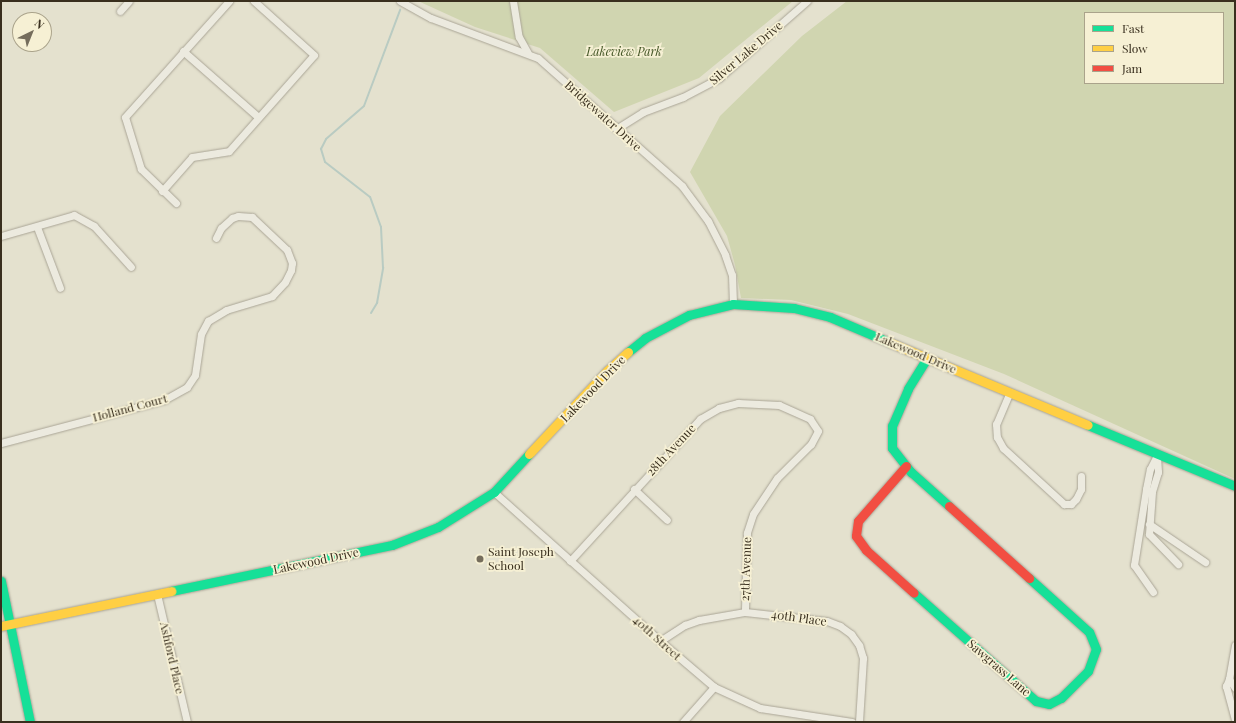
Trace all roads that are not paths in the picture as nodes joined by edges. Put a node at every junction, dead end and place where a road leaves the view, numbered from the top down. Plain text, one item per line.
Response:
1 (129, 1) edge
2 (229, 1) edge
3 (254, 1) edge
4 (400, 1) edge
5 (513, 1) edge
6 (806, 1) edge
7 (120, 11) dead end
8 (183, 51) junction
9 (528, 53) junction
10 (258, 117) junction
11 (616, 129) junction
12 (162, 191) junction
13 (176, 203) dead end
14 (37, 227) junction
15 (1, 236) edge
16 (216, 238) dead end
17 (131, 267) dead end
18 (60, 288) dead end
19 (733, 304) junction
20 (927, 358) junction
21 (1009, 394) junction
22 (818, 431) joint
23 (1, 443) edge
24 (1157, 455) junction
25 (906, 466) junction
26 (1081, 476) dead end
27 (1235, 486) edge
28 (634, 489) junction
29 (494, 492) junction
30 (667, 520) dead end
31 (1149, 524) junction
32 (570, 561) junction
33 (1205, 562) dead end
34 (1178, 564) dead end
35 (1, 581) edge
36 (1153, 592) dead end
37 (157, 594) junction
38 (745, 612) junction
39 (5, 625) edge
40 (660, 641) junction
41 (1235, 646) edge
42 (1229, 679) junction
43 (714, 686) junction
44 (1235, 688) edge
45 (1235, 719) edge
46 (30, 722) edge
47 (187, 722) edge
48 (683, 722) edge
49 (852, 722) edge
50 (859, 722) edge

1 - 7 street
2 - 8 street
3 - 10 street
4 - 9 street, Bridgewater Drive
5 - 9 street
6 - 11 street, Silver Lake Drive
8 - 10 street
8 - 12 street
9 - 11 street, Bridgewater Drive
10 - 12 street
11 - 19 street, Bridgewater Drive
12 - 13 street
14 - 15 street
14 - 17 street
14 - 18 street
16 - 23 street, Holland Court
19 - 20 street, Lakewood Drive
19 - 29 street, Lakewood Drive
20 - 21 street, Lakewood Drive
20 - 25 street, Sawgrass Lane
21 - 24 street, Lakewood Drive
21 - 26 street
22 - 28 street, 28th Avenue
22 - 38 street, 27th Avenue
24 - 27 street, Lakewood Drive
24 - 31 street
24 - 36 street
25 - 25 street, Sawgrass Lane
28 - 30 street
28 - 32 street, 28th Avenue
29 - 32 street, 40th Street
29 - 37 street, Lakewood Drive
31 - 33 street
31 - 34 street
32 - 40 street, 40th Street
35 - 39 street
37 - 39 street, Lakewood Drive
37 - 47 street, Ashford Place
38 - 40 street, 40th Place
38 - 50 street, 40th Place
39 - 46 street
40 - 43 street, 40th Street
41 - 42 street
42 - 44 street
42 - 45 street
43 - 48 street
43 - 49 street, 40th Street

